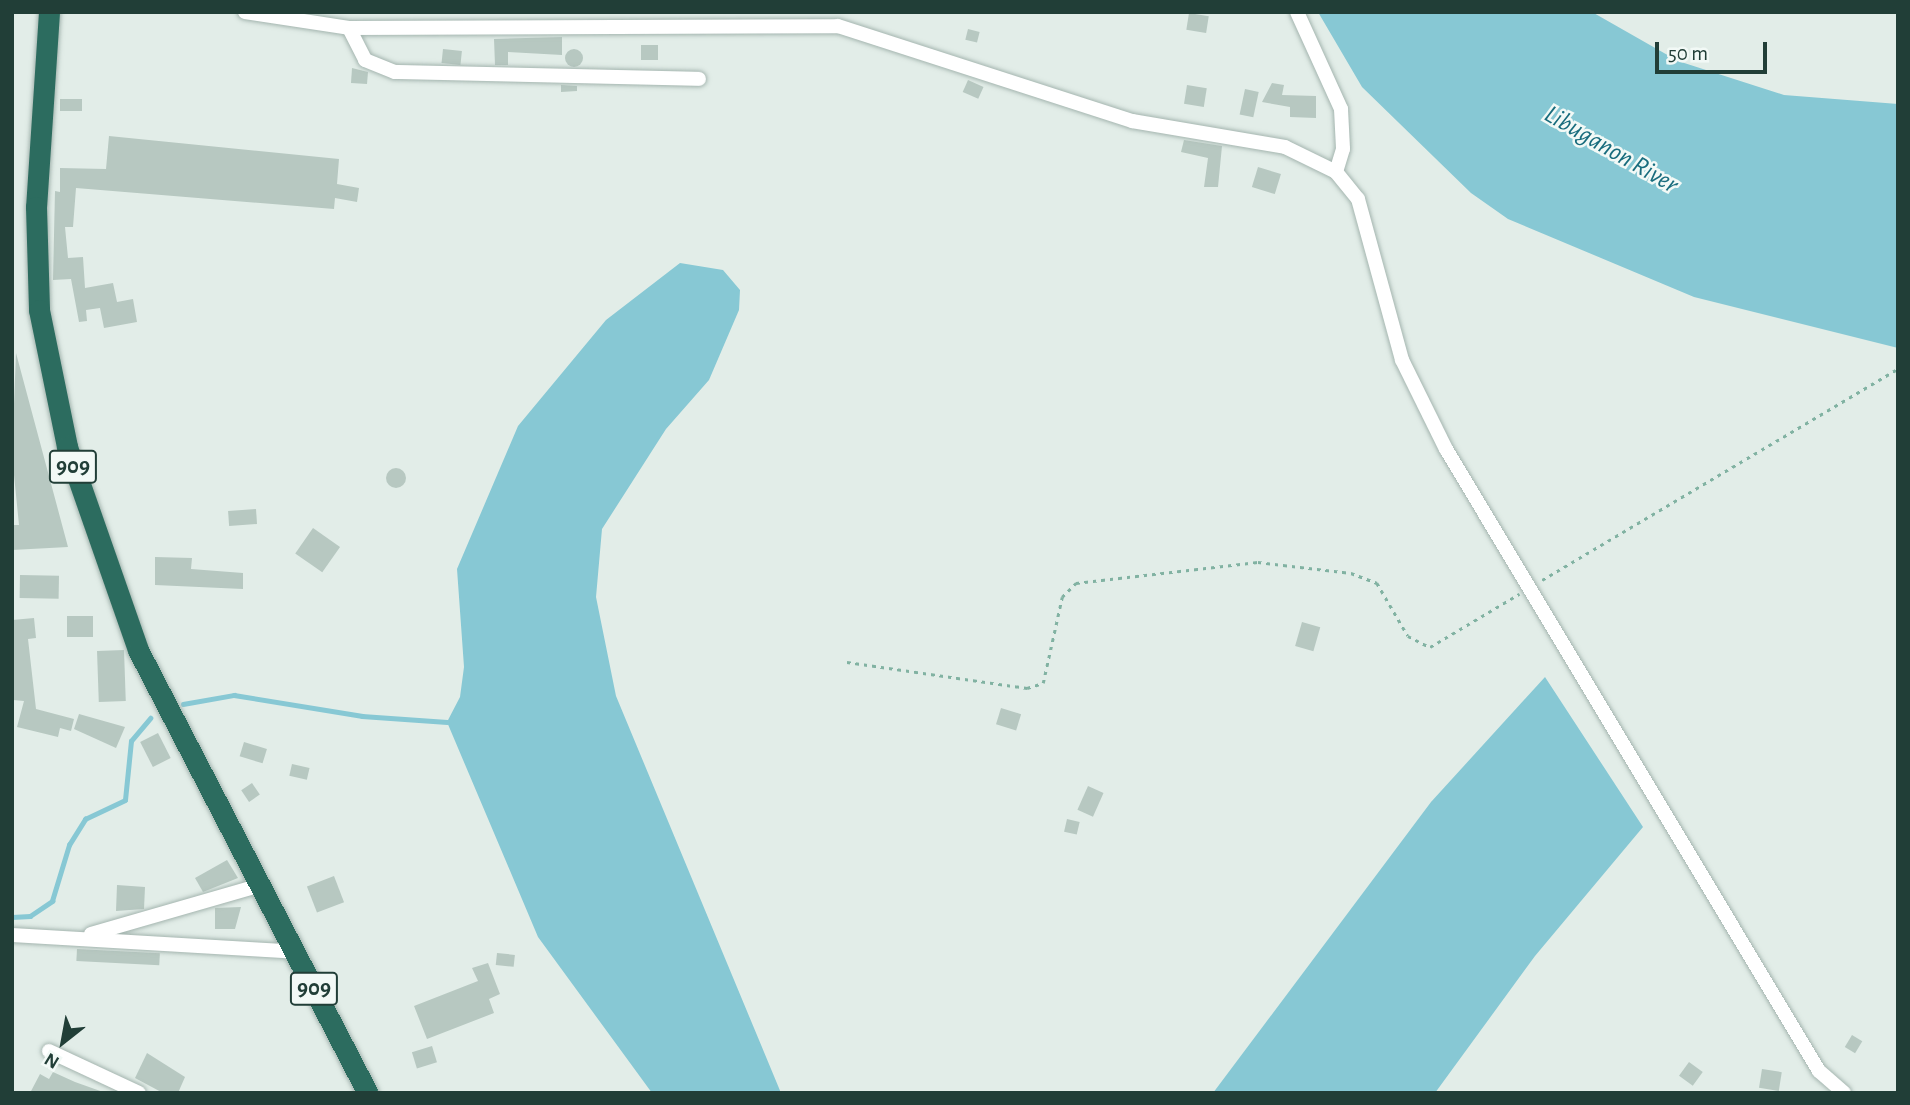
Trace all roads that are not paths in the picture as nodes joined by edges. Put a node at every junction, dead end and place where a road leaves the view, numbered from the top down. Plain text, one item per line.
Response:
1 (49, 12) edge
2 (244, 12) edge
3 (1297, 12) edge
4 (349, 28) junction
5 (699, 79) dead end
6 (1336, 172) junction
7 (261, 885) junction
8 (12, 935) edge
9 (83, 936) junction
10 (295, 952) junction
11 (49, 1051) dead end
12 (139, 1093) edge
13 (368, 1093) edge
14 (1844, 1093) edge

1 - 7 highway, 909
2 - 4 street
3 - 6 street
4 - 5 street
4 - 6 street
6 - 14 street
7 - 9 street
7 - 10 highway, 909
8 - 9 street
9 - 10 street
10 - 13 highway, 909
11 - 12 street

